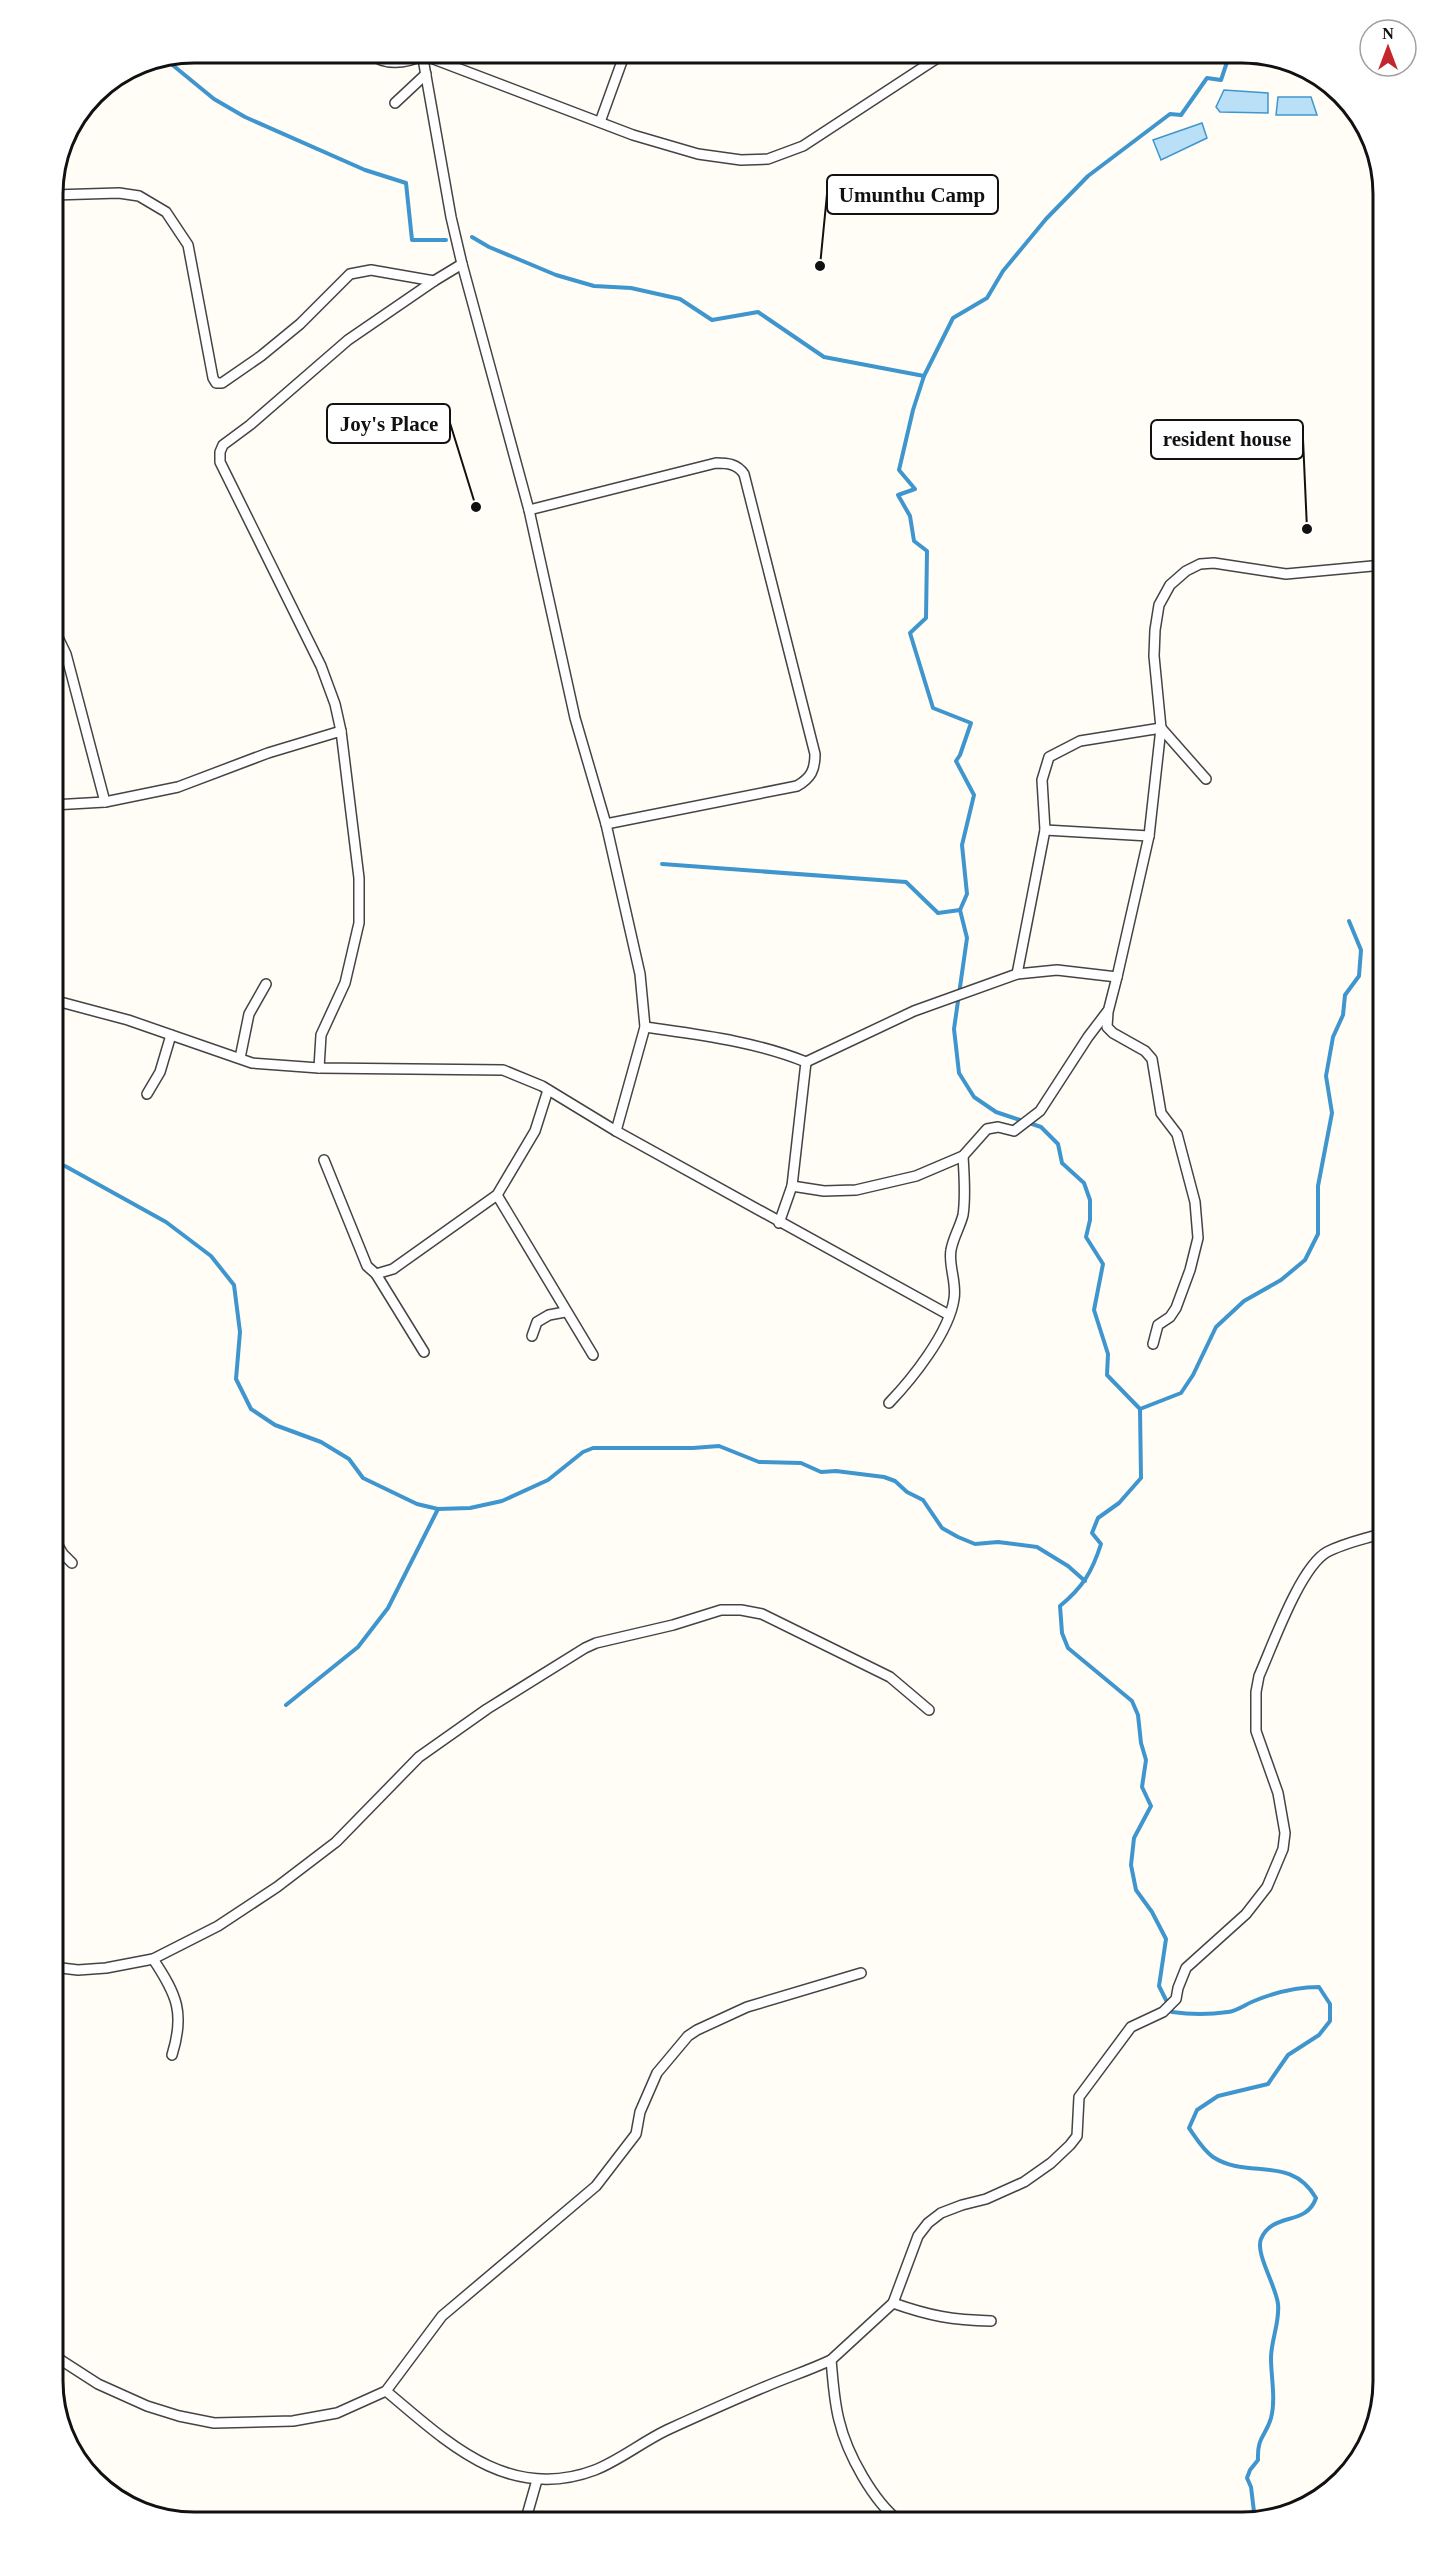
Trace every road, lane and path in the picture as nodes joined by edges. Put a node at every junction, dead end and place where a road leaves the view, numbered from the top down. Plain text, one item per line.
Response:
1 (424, 63) edge
2 (446, 63) edge
3 (621, 63) edge
4 (930, 63) edge
5 (426, 74) junction
6 (395, 103) dead end
7 (600, 122) junction
8 (63, 194) edge
9 (462, 264) junction
10 (434, 280) junction
11 (529, 510) junction
12 (1373, 566) edge
13 (63, 648) edge
14 (1161, 728) junction
15 (341, 731) junction
16 (1206, 779) dead end
17 (105, 802) junction
18 (63, 804) edge
19 (606, 824) junction
20 (1045, 830) junction
21 (1149, 836) junction
22 (1017, 974) junction
23 (1117, 977) junction
24 (266, 984) dead end
25 (63, 1003) edge
26 (1108, 1012) junction
27 (645, 1027) junction
28 (171, 1035) junction
29 (240, 1058) junction
30 (806, 1062) junction
31 (319, 1068) junction
32 (548, 1090) junction
33 (147, 1094) dead end
34 (616, 1131) junction
35 (963, 1156) junction
36 (324, 1160) dead end
37 (792, 1186) junction
38 (497, 1195) junction
39 (779, 1223) junction
40 (376, 1274) junction
41 (565, 1312) junction
42 (949, 1315) junction
43 (532, 1336) dead end
44 (1153, 1344) dead end
45 (424, 1352) dead end
46 (593, 1354) dead end
47 (889, 1403) dead end
48 (1373, 1536) edge
49 (63, 1554) edge
50 (72, 1563) dead end
51 (929, 1710) dead end
52 (153, 1959) junction
53 (63, 1968) edge
54 (861, 1973) dead end
55 (172, 2055) dead end
56 (893, 2303) junction
57 (991, 2321) dead end
58 (831, 2360) junction
59 (63, 2362) edge
60 (386, 2391) junction
61 (537, 2480) junction
62 (528, 2512) edge
63 (887, 2512) edge

1 - 5 street
2 - 7 street
3 - 7 street
4 - 7 street
5 - 6 street
5 - 9 street
8 - 10 street
9 - 10 street
9 - 11 street
10 - 15 street
11 - 19 street
11 - 19 street
12 - 14 street
13 - 17 street
14 - 16 street
14 - 20 street
14 - 21 street
15 - 17 street
15 - 31 street
17 - 18 street
19 - 27 street
20 - 21 street
20 - 22 street
21 - 23 street
22 - 23 street
22 - 30 street
23 - 26 street
24 - 29 street
25 - 28 street
26 - 35 street
26 - 44 street
27 - 30 street
27 - 34 street
28 - 29 street
28 - 33 street
29 - 31 street
30 - 37 street
31 - 32 street
32 - 34 street
32 - 38 street
34 - 39 street
35 - 37 street
35 - 42 street
36 - 40 street
37 - 39 street
38 - 40 street
38 - 41 street
39 - 42 street
40 - 45 street
41 - 43 street
41 - 46 street
42 - 47 street
48 - 56 street
49 - 50 street
51 - 52 street
52 - 53 street
52 - 55 street
54 - 60 street
56 - 57 street
56 - 58 street
58 - 61 street
58 - 63 street
59 - 60 street
60 - 61 street
61 - 62 street

